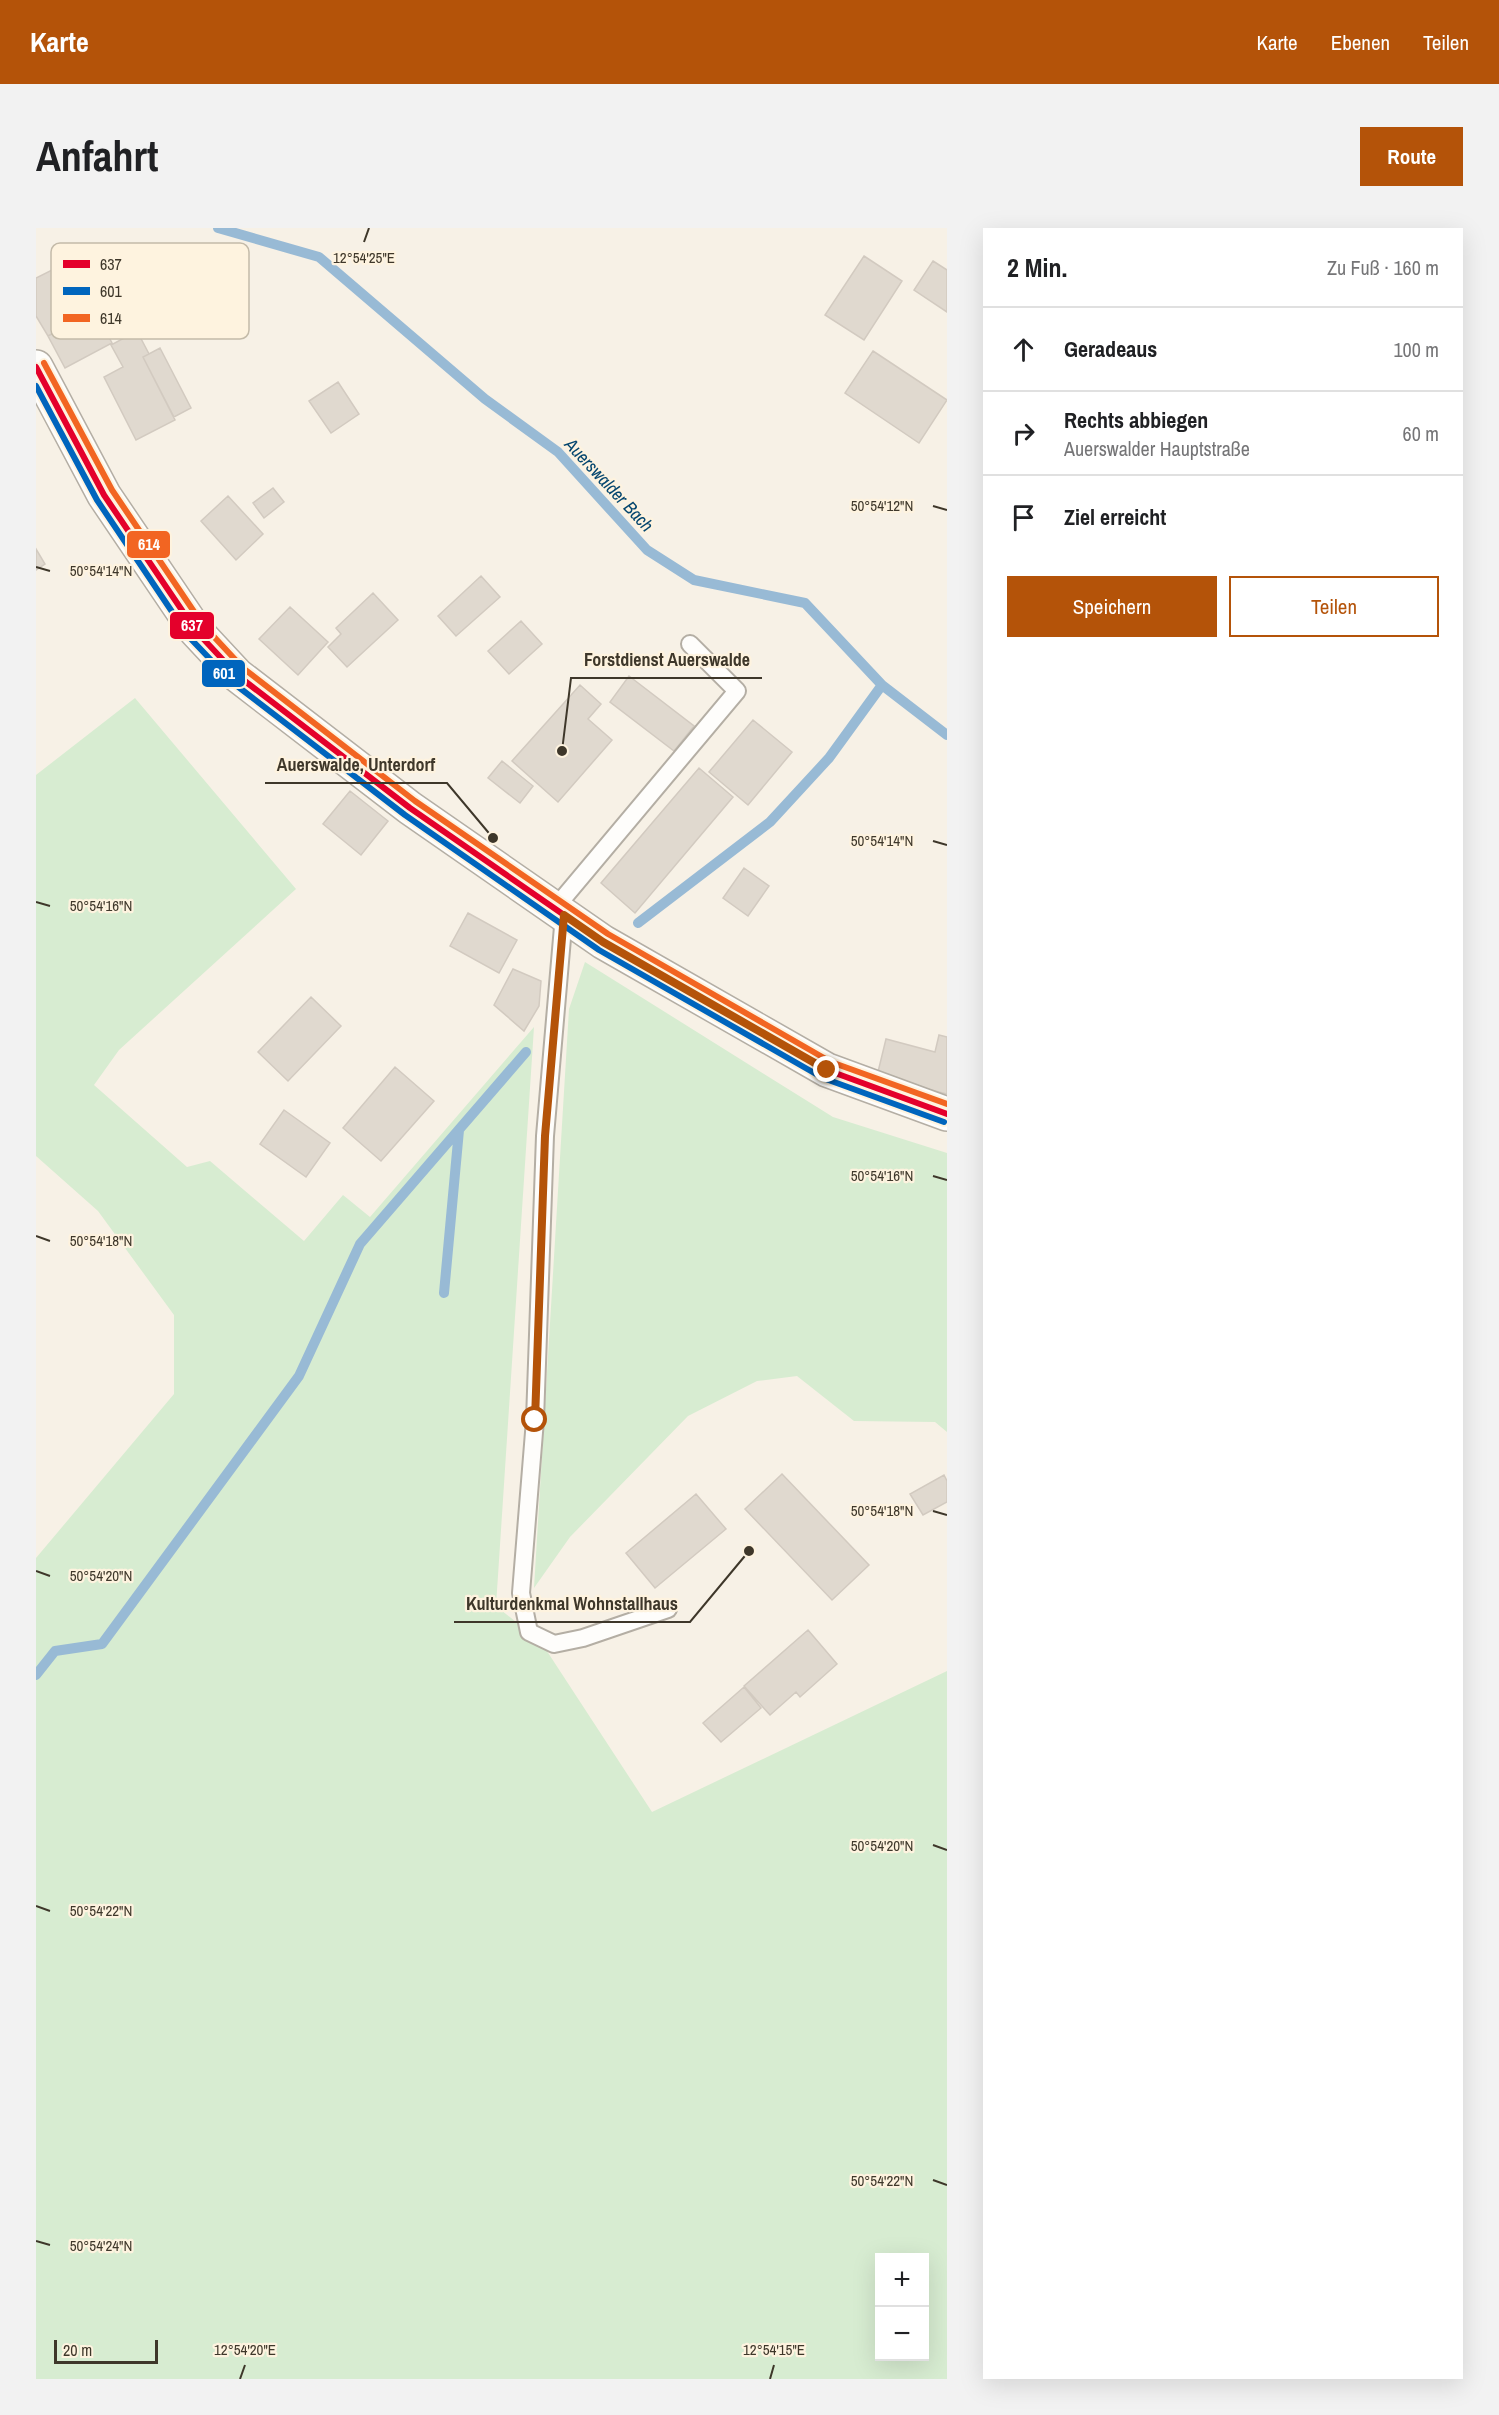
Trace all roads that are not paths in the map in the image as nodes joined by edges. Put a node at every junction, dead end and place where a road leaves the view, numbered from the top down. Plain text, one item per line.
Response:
1 (36, 367) edge
2 (690, 644) dead end
3 (560, 911) junction
4 (947, 1114) edge
5 (668, 1609) dead end

1 - 3 main road
2 - 3 lane
3 - 4 main road
3 - 5 lane

